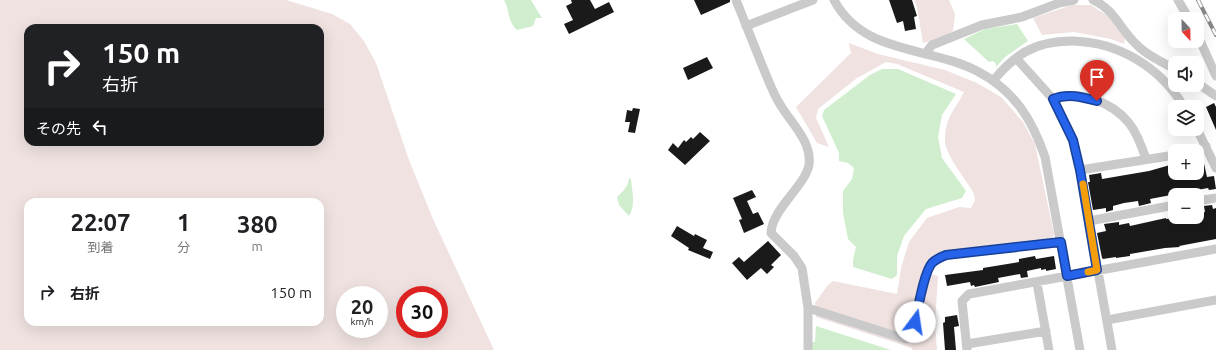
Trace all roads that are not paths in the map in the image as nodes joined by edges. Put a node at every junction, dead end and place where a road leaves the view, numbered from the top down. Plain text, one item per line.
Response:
1 (736, 0) edge
2 (813, 0) edge
3 (834, 0) edge
4 (1074, 0) edge
5 (1093, 0) edge
6 (1178, 0) edge
7 (1185, 12) edge
8 (746, 26) junction
9 (1203, 48) edge
10 (925, 54) junction
11 (1016, 58) junction
12 (1168, 65) edge
13 (1216, 76) edge
14 (993, 81) junction
15 (1204, 88) edge
16 (1216, 96) edge
17 (1053, 99) junction
18 (1179, 100) edge
19 (1201, 136) edge
20 (1206, 146) joint
21 (1168, 155) edge
22 (1146, 159) junction
23 (1216, 168) edge
24 (1080, 170) junction
25 (1216, 198) edge
26 (1204, 200) edge
27 (1168, 206) edge
28 (1089, 221) junction
29 (1061, 242) junction
30 (1216, 249) edge
31 (1097, 270) junction
32 (1067, 276) junction
33 (1037, 282) junction
34 (1216, 300) edge
35 (808, 308) junction
36 (1107, 320) junction
37 (1046, 331) junction
38 (967, 347) edge
39 (808, 350) edge
40 (1049, 350) edge
41 (1080, 350) edge
42 (1112, 350) edge

1 - 8 street
2 - 8 street
3 - 10 street
4 - 10 street
5 - 12 street
6 - 7 street
8 - 35 street
9 - 13 street
10 - 14 street
11 - 14 street
11 - 17 street
11 - 18 street
14 - 29 street
15 - 16 street
17 - 22 street
17 - 24 street
19 - 20 street
20 - 23 street
21 - 22 street
22 - 24 street
24 - 28 street
25 - 26 street
27 - 28 street
28 - 31 street
29 - 32 street
29 - 35 street
30 - 31 street
31 - 32 street
31 - 36 street
32 - 33 street
32 - 41 street
33 - 37 street
33 - 38 street
34 - 36 street
35 - 39 street
36 - 42 street
37 - 38 street
37 - 40 street

